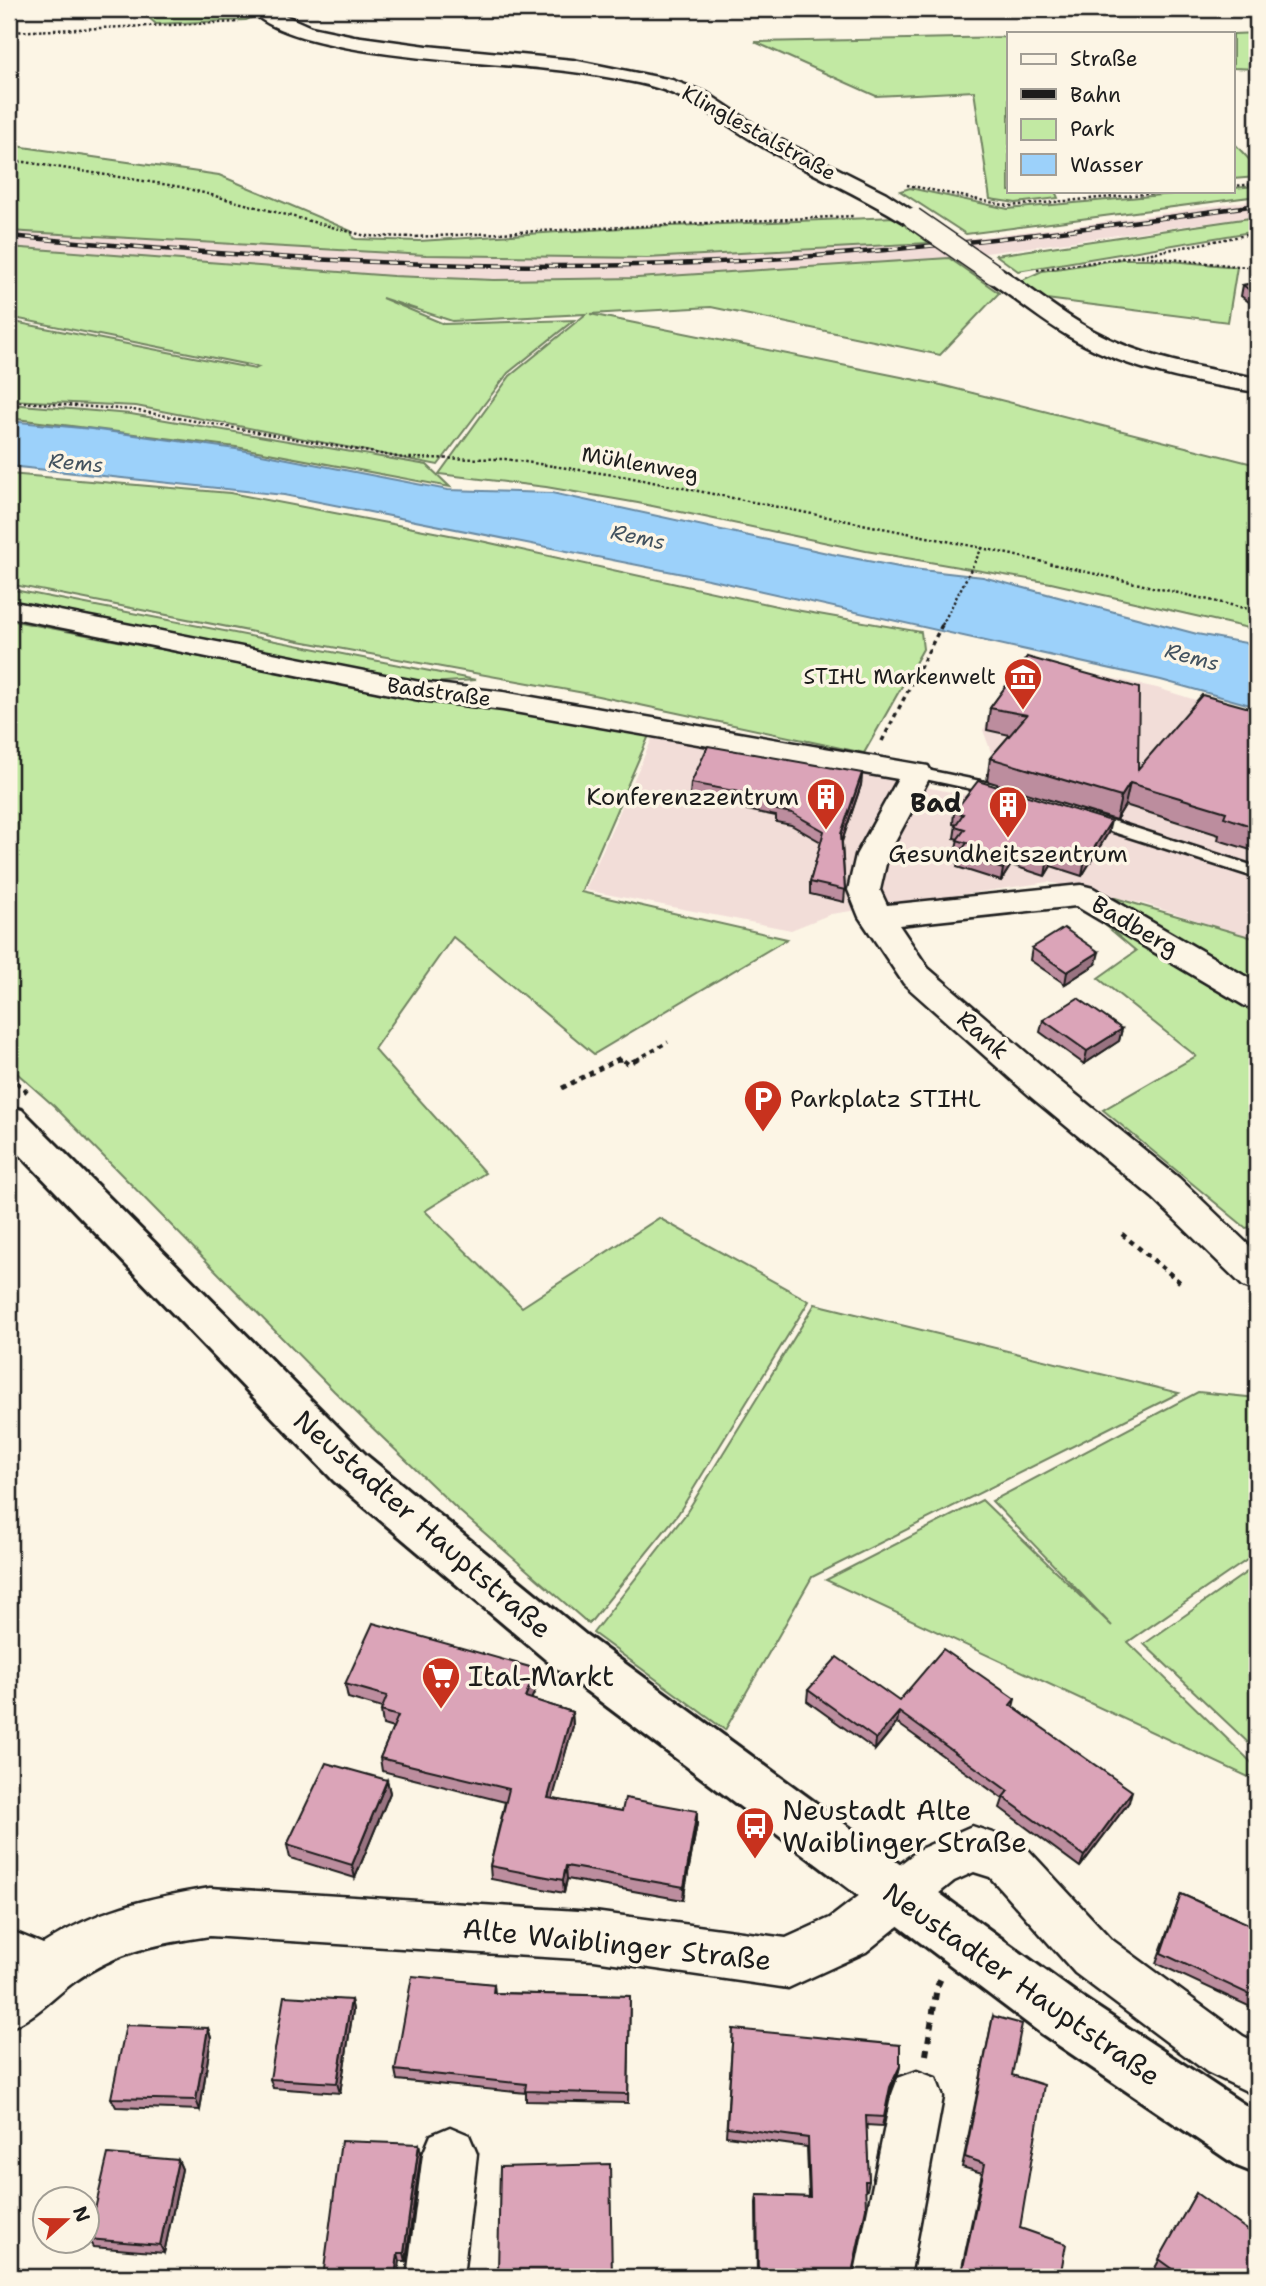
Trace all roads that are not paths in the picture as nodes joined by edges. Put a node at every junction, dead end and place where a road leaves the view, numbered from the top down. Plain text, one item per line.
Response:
1 (267, 14) edge
2 (1257, 385) edge
3 (9, 609) edge
4 (917, 773) junction
5 (1011, 794) edge
6 (1063, 810) edge
7 (1257, 873) edge
8 (876, 917) junction
9 (1257, 998) edge
10 (21, 1109) edge
11 (1257, 1276) edge
12 (898, 1897) junction
13 (21, 1976) edge
14 (1257, 2070) edge
15 (917, 2097) dead end
16 (1257, 2146) edge
17 (450, 2154) dead end
18 (435, 2277) edge
19 (881, 2277) edge

1 - 2 street, Klinglestalstraße, bridge
3 - 4 street, Badstraße
4 - 5 lane
4 - 8 street, Rank
6 - 7 lane
8 - 9 street, Badberg
8 - 11 street, Rank
10 - 12 street, Neustadter Hauptstraße
12 - 13 street, Alte Waiblinger Straße
12 - 14 street, Alte Waiblinger Straße
12 - 16 street, Neustadter Hauptstraße
15 - 19 street
17 - 18 street

